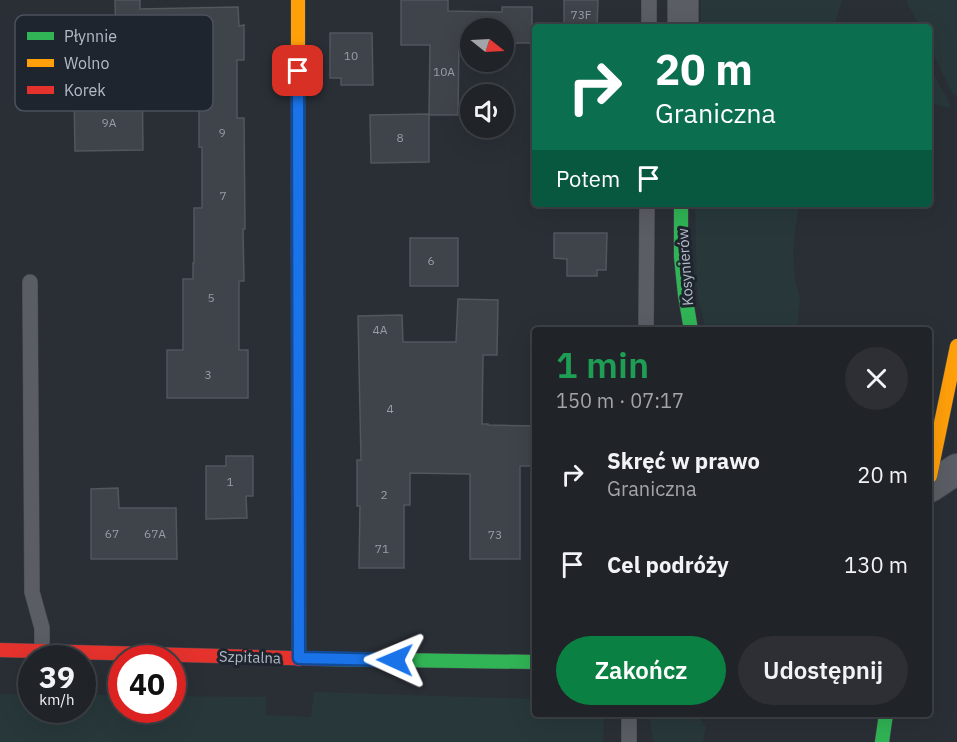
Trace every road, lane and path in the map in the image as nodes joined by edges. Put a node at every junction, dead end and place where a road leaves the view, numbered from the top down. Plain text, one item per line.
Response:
1 (298, 0) edge
2 (649, 0) edge
3 (683, 0) edge
4 (649, 24) edge
5 (683, 24) edge
6 (647, 207) edge
7 (681, 207) edge
8 (30, 282) dead end
9 (646, 327) edge
10 (690, 327) edge
11 (957, 346) edge
12 (932, 466) edge
13 (957, 469) edge
14 (932, 486) edge
15 (42, 645) edge
16 (0, 650) edge
17 (18, 650) edge
18 (96, 652) edge
19 (299, 658) junction
20 (532, 662) edge
21 (629, 717) edge
22 (886, 717) edge
23 (629, 742) edge
24 (882, 742) edge

1 - 19 main road
2 - 4 lane
3 - 5 street
6 - 9 lane
7 - 10 main road, Kosynierów
8 - 15 lane
11 - 12 main road
13 - 14 street
16 - 17 main road, Szpitalna
18 - 19 main road, Szpitalna
19 - 20 main road, Szpitalna
21 - 23 lane
22 - 24 main road

